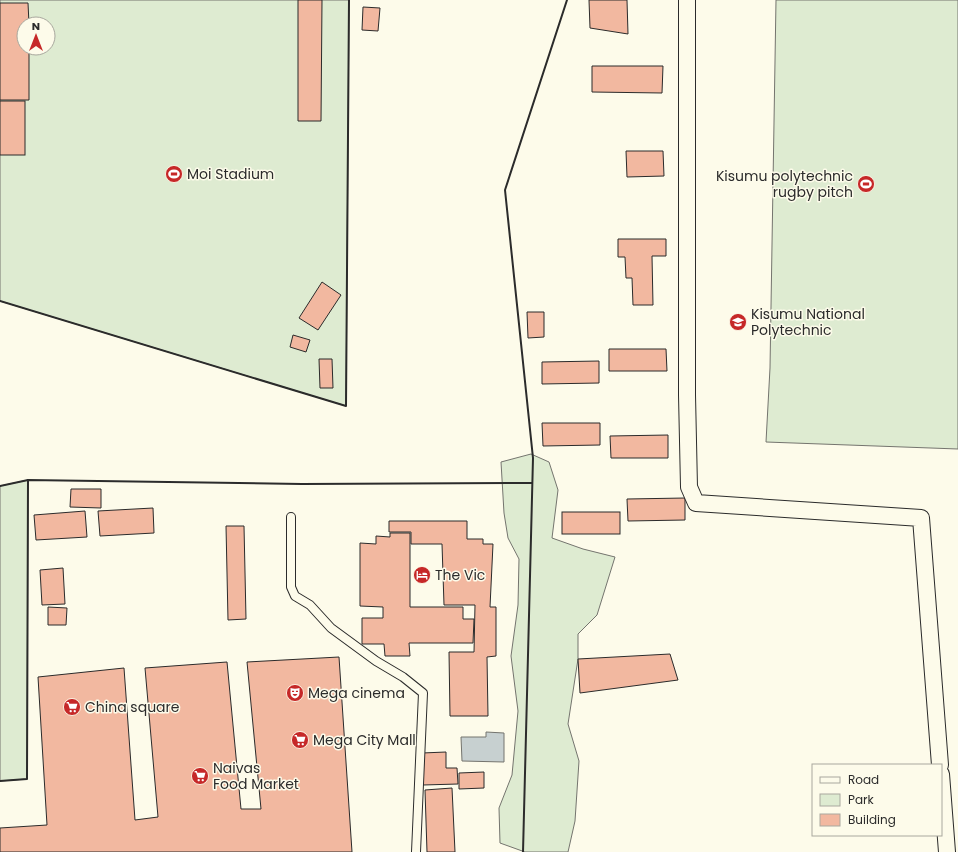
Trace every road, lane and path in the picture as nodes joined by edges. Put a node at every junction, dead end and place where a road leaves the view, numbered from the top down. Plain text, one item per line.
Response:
1 (687, 0) edge
2 (291, 517) dead end
3 (940, 764) edge
4 (942, 787) edge
5 (416, 852) edge
6 (947, 852) edge

1 - 3 street
2 - 5 lane
4 - 6 street

